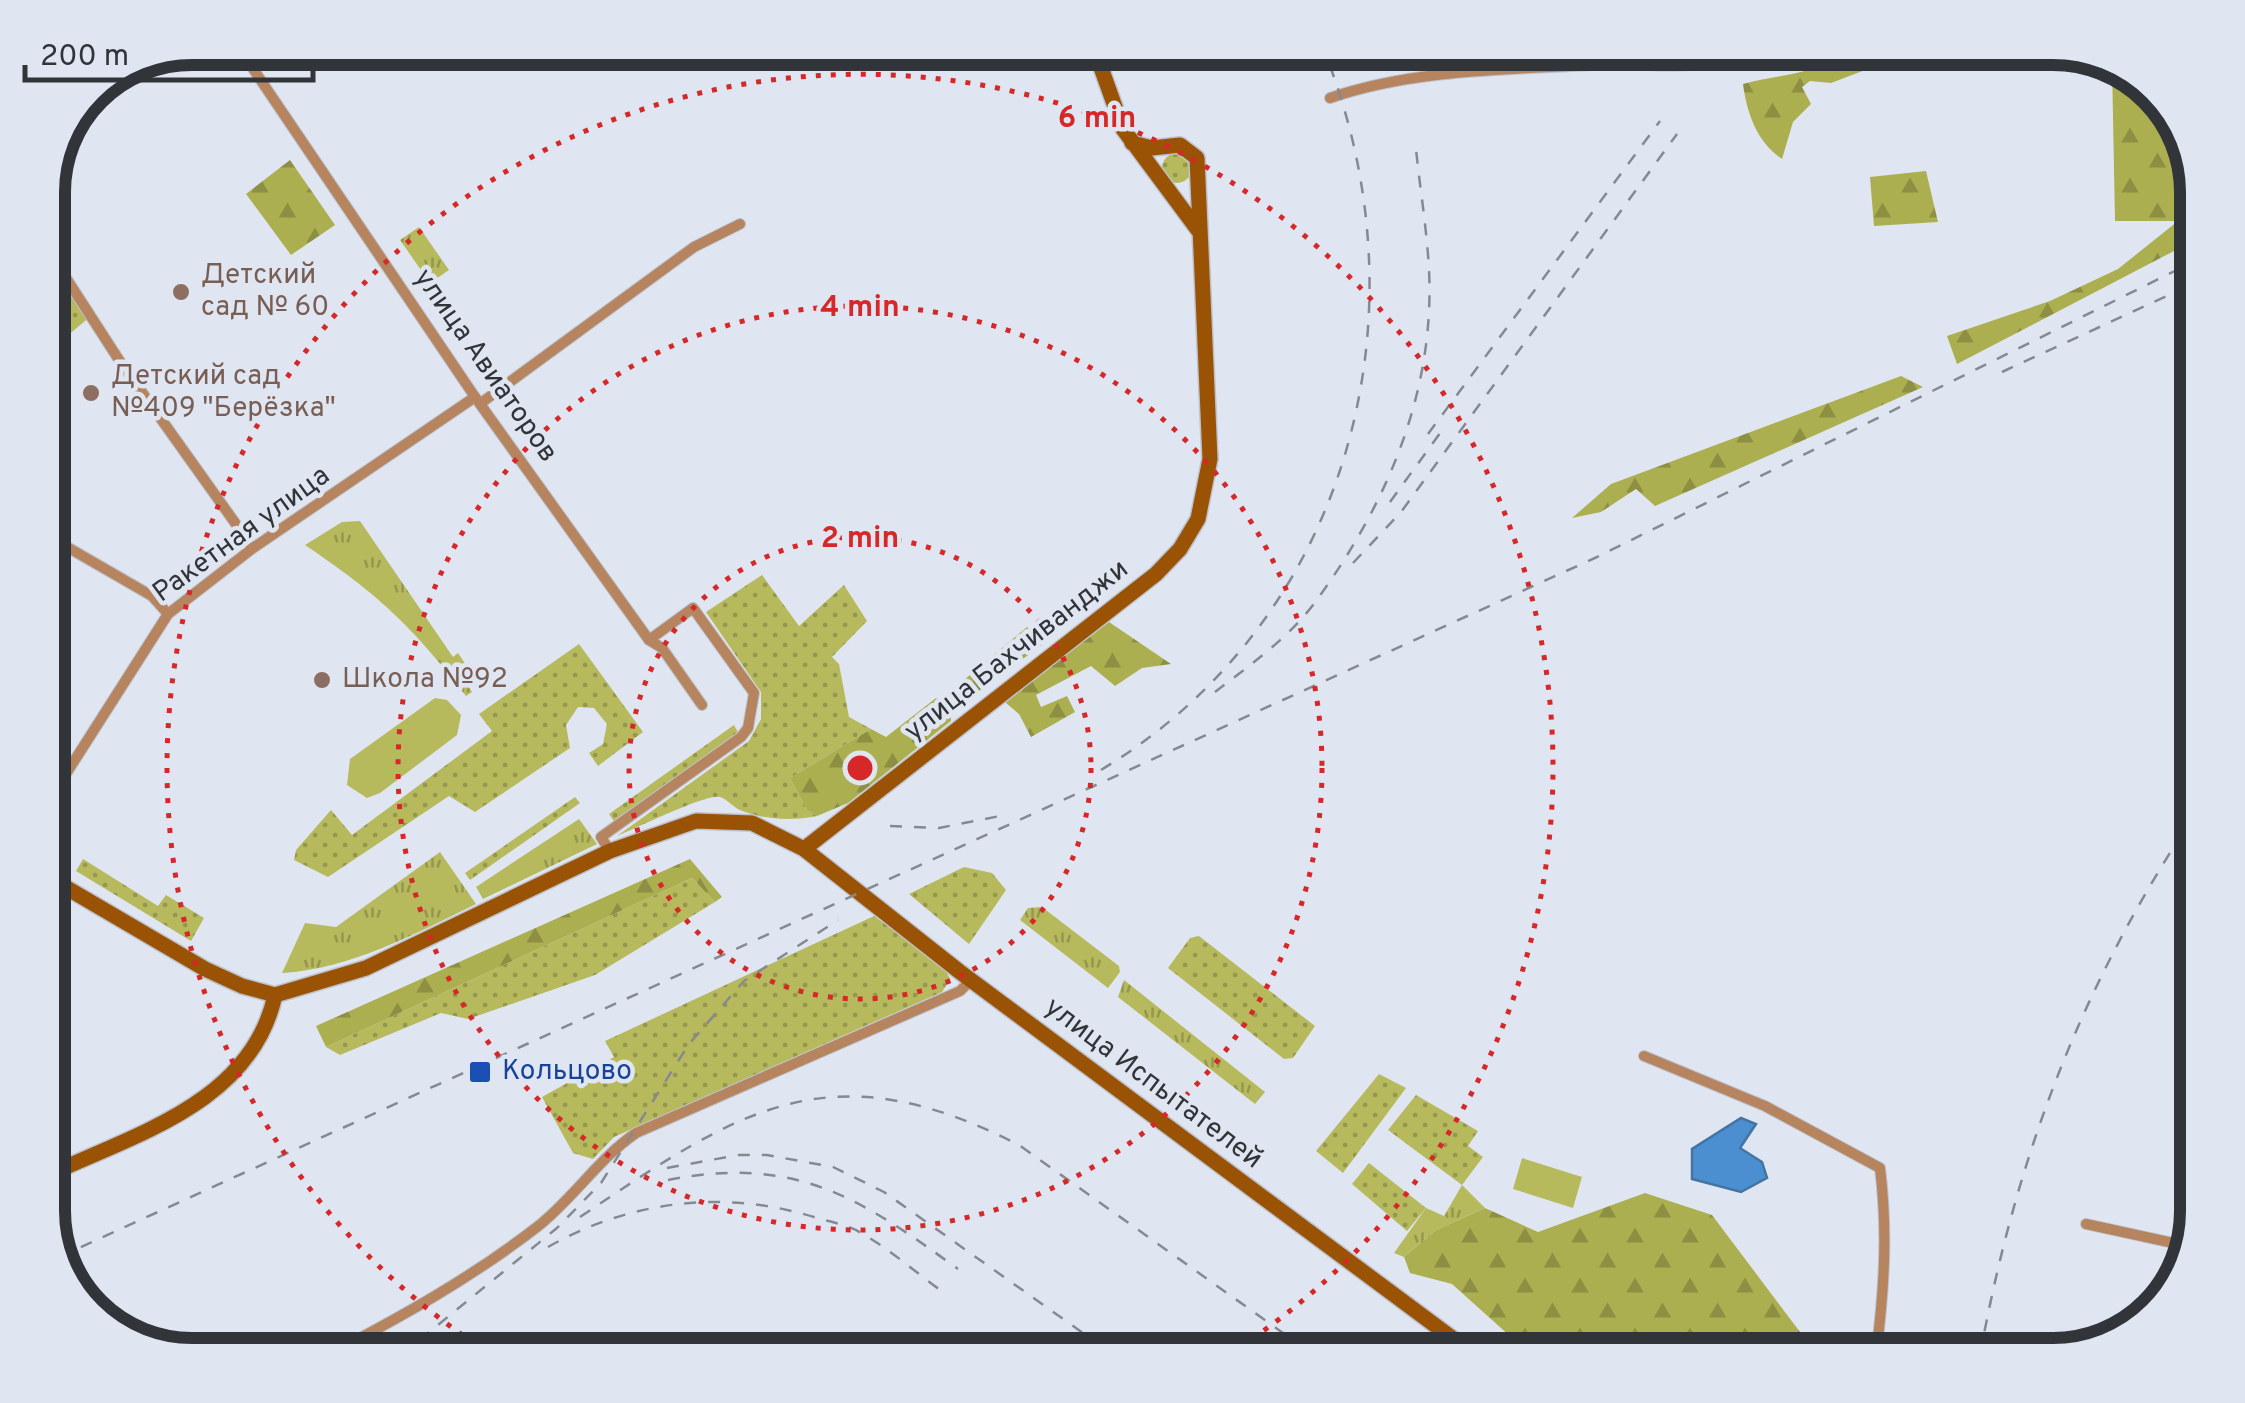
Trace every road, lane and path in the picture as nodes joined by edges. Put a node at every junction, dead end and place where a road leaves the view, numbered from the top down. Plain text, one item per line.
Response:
1 (251, 65) edge
2 (1099, 65) edge
3 (1600, 65) edge
4 (1641, 65) edge
5 (1684, 65) edge
6 (1330, 98) dead end
7 (1132, 143) junction
8 (1160, 148) junction
9 (1159, 176) junction
10 (1197, 176) junction
11 (740, 224) dead end
12 (1198, 230) junction
13 (65, 276) edge
14 (478, 400) junction
15 (65, 546) edge
16 (253, 548) junction
17 (168, 614) junction
18 (649, 640) junction
19 (702, 704) dead end
20 (65, 775) edge
21 (804, 848) junction
22 (610, 851) junction
23 (65, 887) edge
24 (971, 980) junction
25 (275, 995) junction
26 (1644, 1056) dead end
27 (65, 1167) edge
28 (2086, 1224) dead end
29 (2176, 1244) edge
30 (362, 1338) edge
31 (1451, 1338) edge
32 (1878, 1338) edge

1 - 14 street, улица Авиаторов
2 - 7 main road
3 - 6 street
4 - 5 street
7 - 8 main road
7 - 9 main road
8 - 9 main road
8 - 10 main road
9 - 10 main road
9 - 12 main road
10 - 12 main road, улица Бахчиванджи
11 - 14 street, Ракетная улица
12 - 21 main road, улица Бахчиванджи
13 - 16 street
14 - 16 street, Ракетная улица
14 - 18 street, улица Авиаторов
15 - 17 street
16 - 17 street, Ракетная улица
17 - 20 street, Ракетная улица
18 - 19 street, улица Авиаторов
18 - 22 street
21 - 22 main road
21 - 24 main road, улица Испытателей
22 - 25 main road
23 - 25 main road
24 - 30 street
24 - 31 main road, улица Испытателей
25 - 27 main road
26 - 32 street
28 - 29 street

